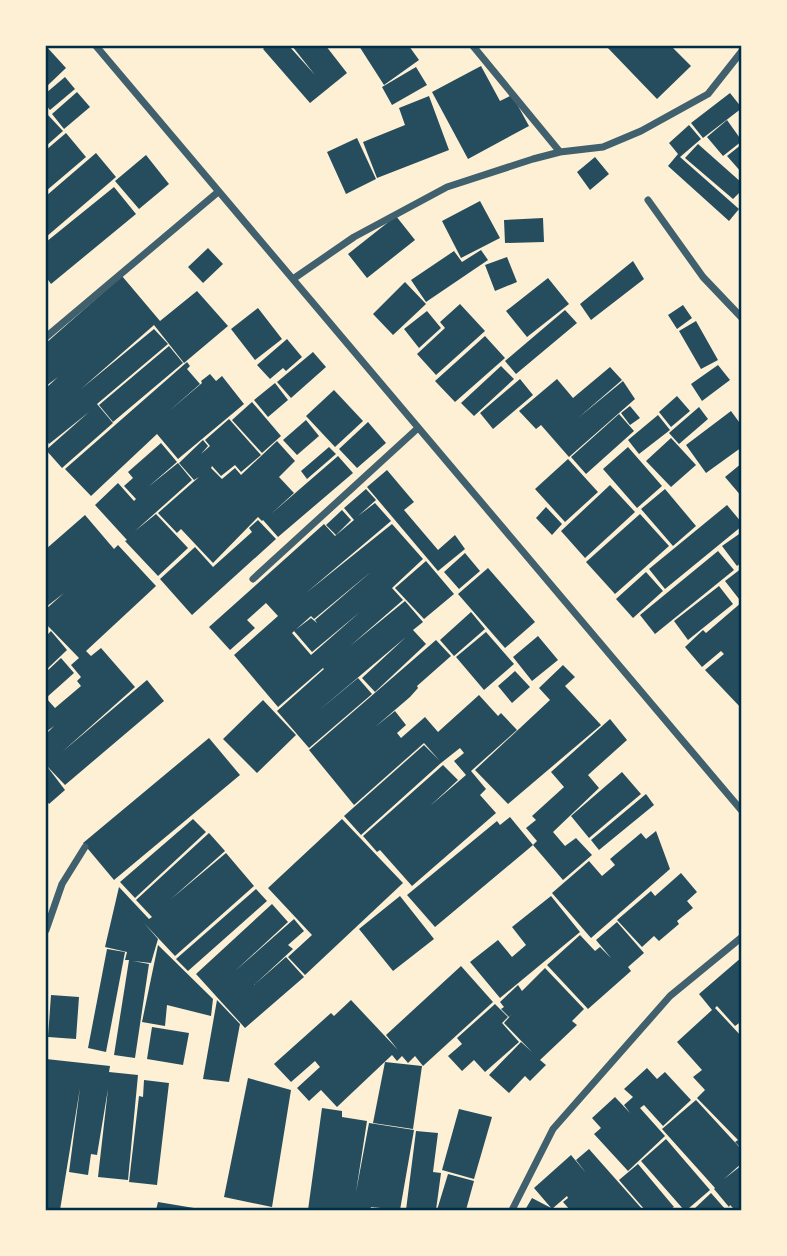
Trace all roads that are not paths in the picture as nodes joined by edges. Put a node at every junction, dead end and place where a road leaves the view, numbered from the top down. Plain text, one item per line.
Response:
1 (96, 46) edge
2 (473, 46) edge
3 (741, 51) edge
4 (560, 152) junction
5 (218, 191) junction
6 (648, 200) dead end
7 (293, 279) junction
8 (741, 318) edge
9 (46, 337) edge
10 (418, 428) junction
11 (253, 579) dead end
12 (741, 811) edge
13 (85, 847) dead end
14 (46, 930) edge
15 (741, 937) edge
16 (512, 1210) edge

1 - 5 street
2 - 4 street
3 - 4 street
4 - 7 street
5 - 7 street
5 - 9 street
6 - 8 street
7 - 10 street
10 - 11 street
10 - 12 street
13 - 14 street
15 - 16 street

